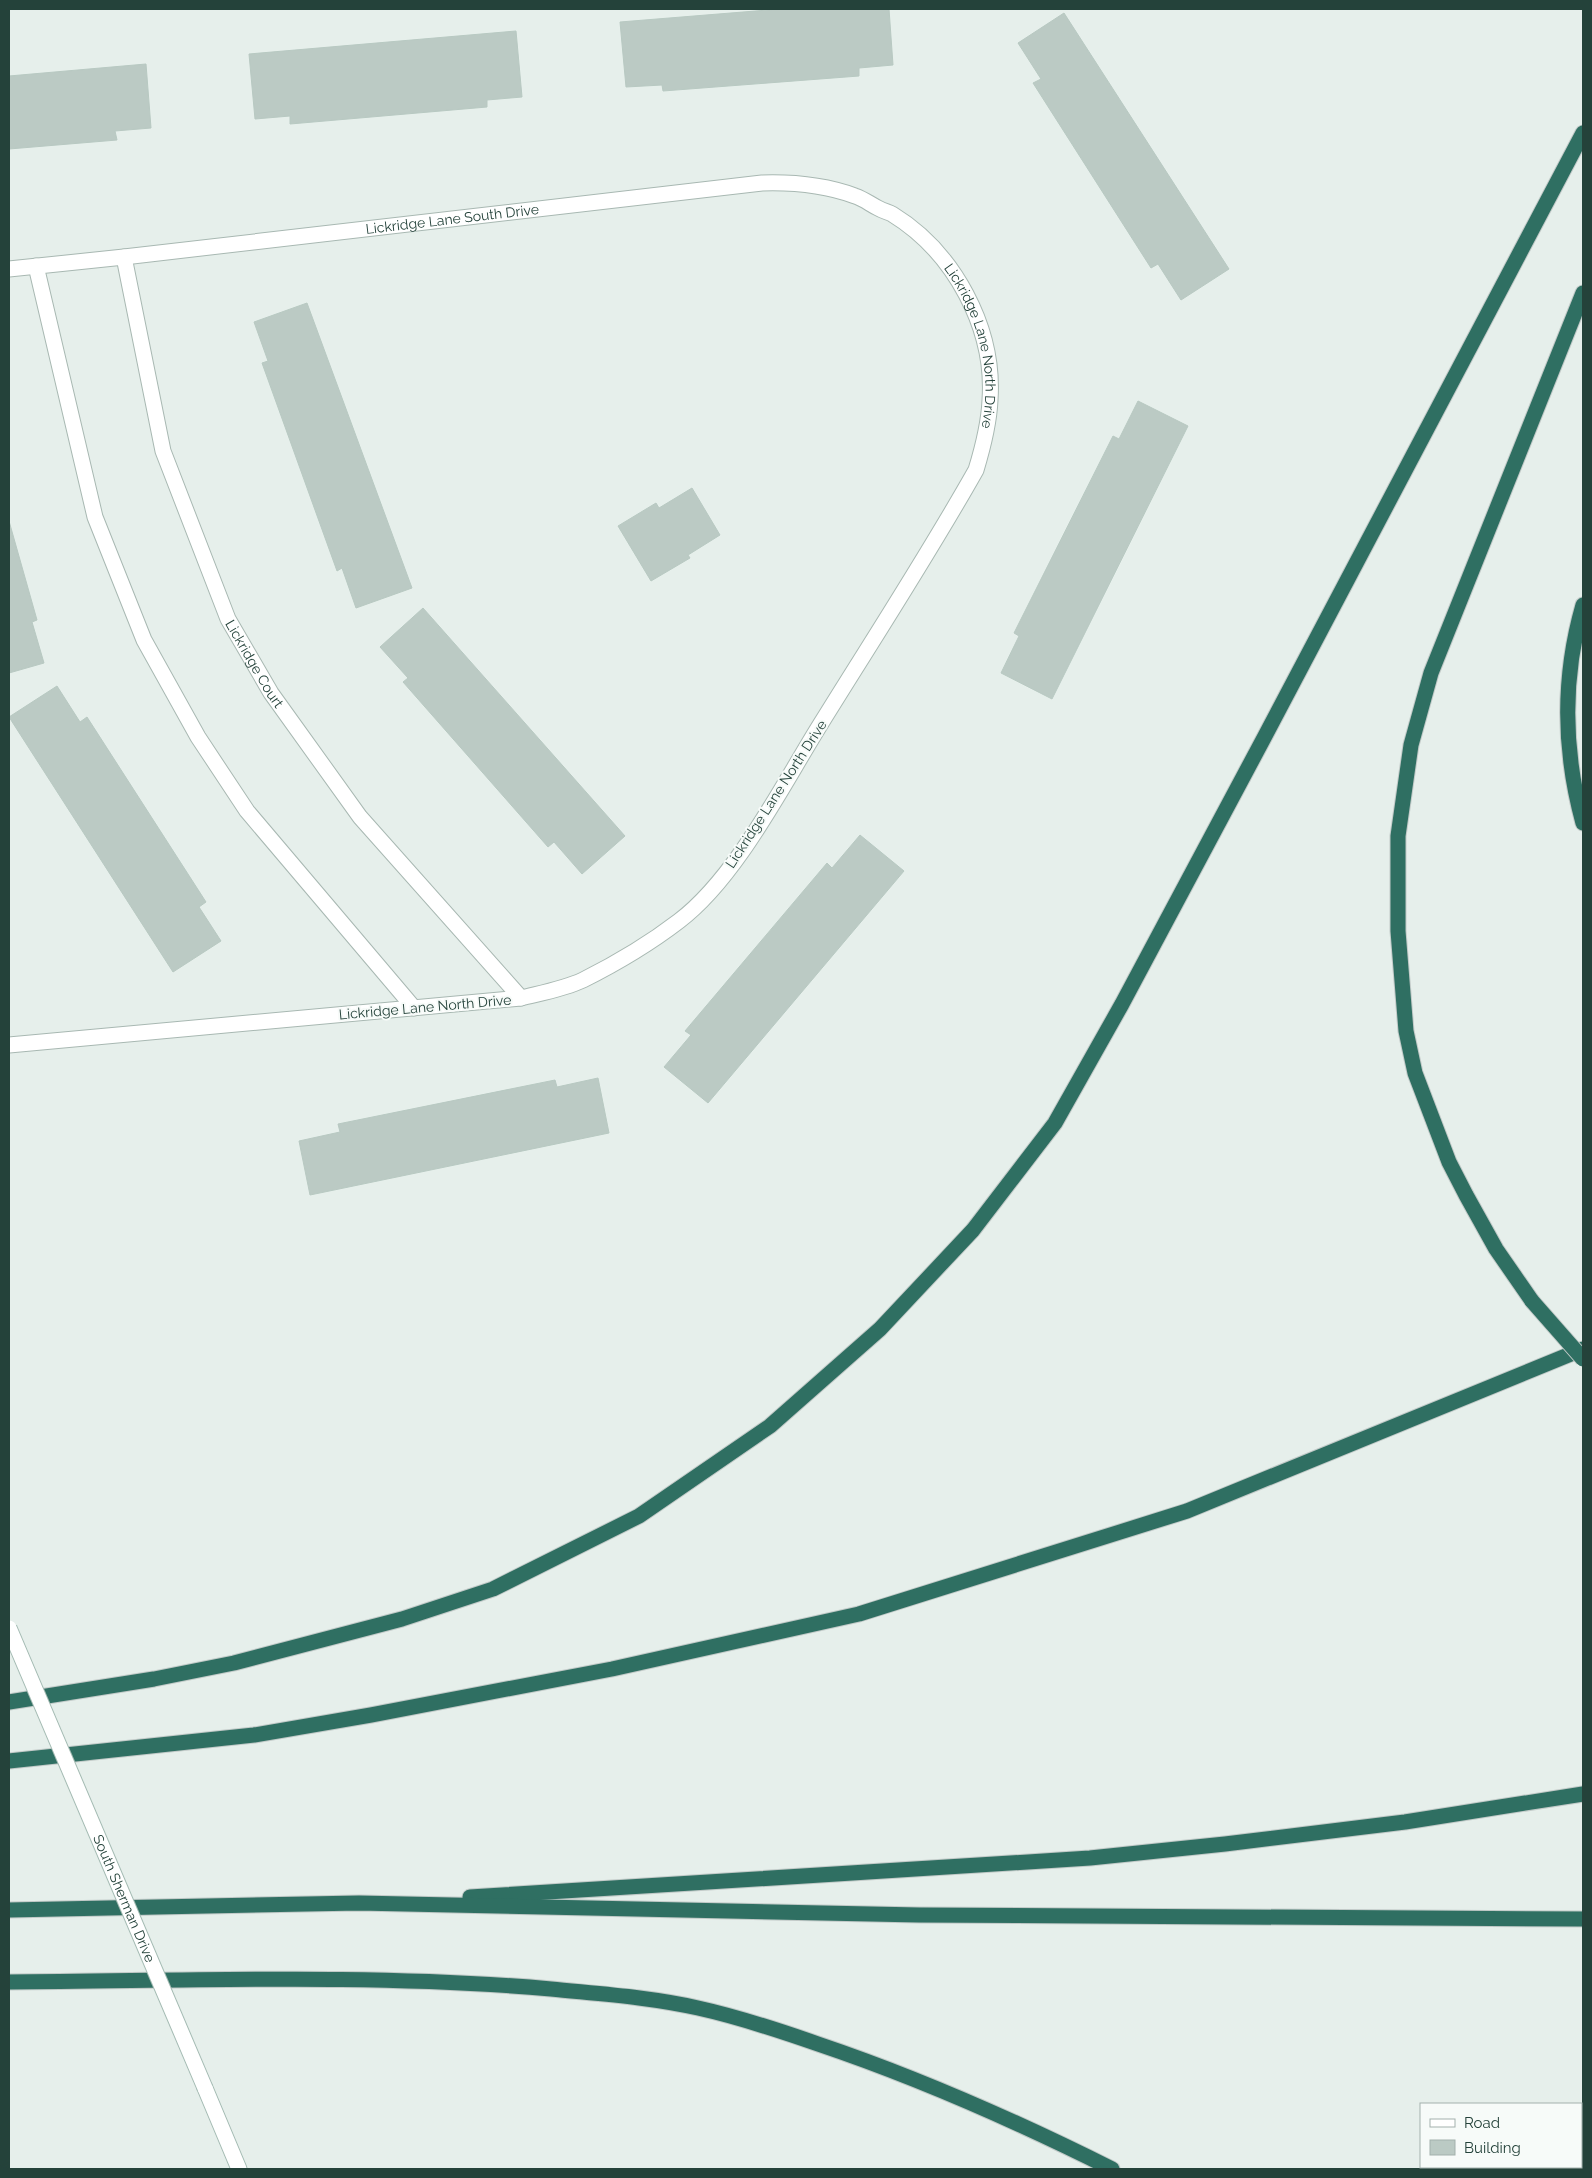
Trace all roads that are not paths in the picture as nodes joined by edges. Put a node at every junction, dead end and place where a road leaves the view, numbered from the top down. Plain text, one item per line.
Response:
1 (1583, 133) edge
2 (891, 213) joint
3 (124, 257) junction
4 (36, 266) junction
5 (9, 269) edge
6 (1583, 293) edge
7 (1583, 605) edge
8 (1583, 823) edge
9 (521, 998) junction
10 (414, 1008) junction
11 (9, 1045) edge
12 (1583, 1349) edge
13 (1583, 1359) edge
14 (9, 1628) edge
15 (9, 1702) edge
16 (9, 1761) edge
17 (1583, 1794) edge
18 (359, 1904) junction
19 (9, 1910) edge
20 (1583, 1919) edge
21 (9, 1982) edge
22 (239, 2169) edge
23 (1112, 2169) edge

1 - 15 highway
2 - 3 street, Lickridge Lane South Drive
2 - 9 street, Lickridge Lane North Drive
3 - 4 street, Lickridge Lane South Drive
3 - 9 street, Lickridge Court
4 - 5 street, Lickridge Lane South Drive
4 - 10 street
6 - 13 highway, bridge
7 - 8 highway
9 - 10 street, Lickridge Lane North Drive
10 - 11 street, Lickridge Lane North Drive
12 - 16 highway
14 - 22 street, South Sherman Drive, bridge
17 - 18 highway
18 - 19 highway
18 - 20 highway
21 - 23 highway

